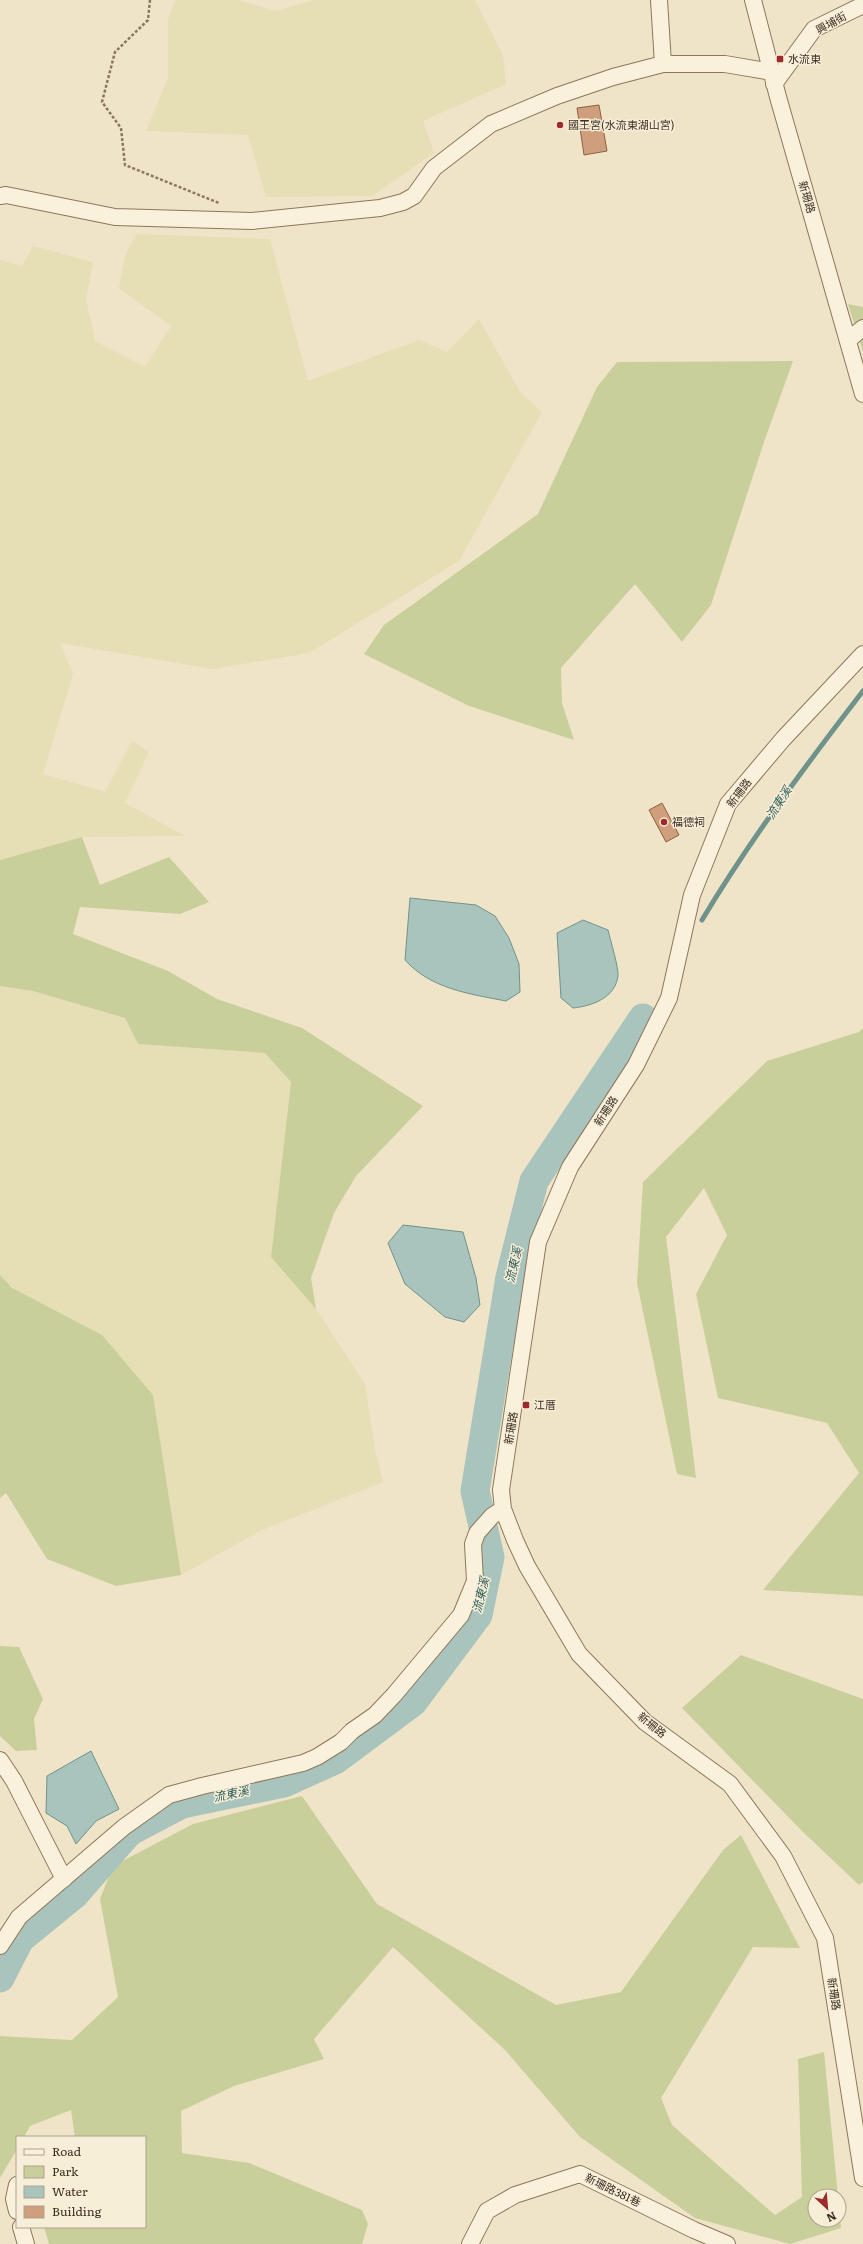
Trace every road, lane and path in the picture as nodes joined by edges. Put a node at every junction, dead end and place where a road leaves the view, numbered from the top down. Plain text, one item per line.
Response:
1 (150, 0) edge
2 (659, 0) edge
3 (753, 0) edge
4 (863, 5) edge
5 (663, 64) junction
6 (773, 78) junction
7 (0, 196) edge
8 (225, 205) dead end
9 (863, 328) edge
10 (848, 340) junction
11 (863, 394) edge
12 (863, 654) edge
13 (498, 1513) junction
14 (0, 1760) edge
15 (64, 1879) junction
16 (0, 1946) edge
17 (863, 2178) edge
18 (16, 2189) edge
19 (16, 2207) edge
20 (21, 2228) edge
21 (26, 2244) edge
22 (470, 2244) edge
23 (727, 2244) edge

1 - 8 path
2 - 5 street
3 - 6 street, 新珊路
4 - 6 street, 興埔街
5 - 6 street
5 - 7 street
6 - 10 street, 新珊路
9 - 10 street
10 - 11 street, 新珊路
12 - 13 street, 新珊路
13 - 15 street
13 - 17 street, 新珊路
14 - 15 street
15 - 16 street
18 - 19 street
20 - 21 street
22 - 23 street, 新珊路381巷

